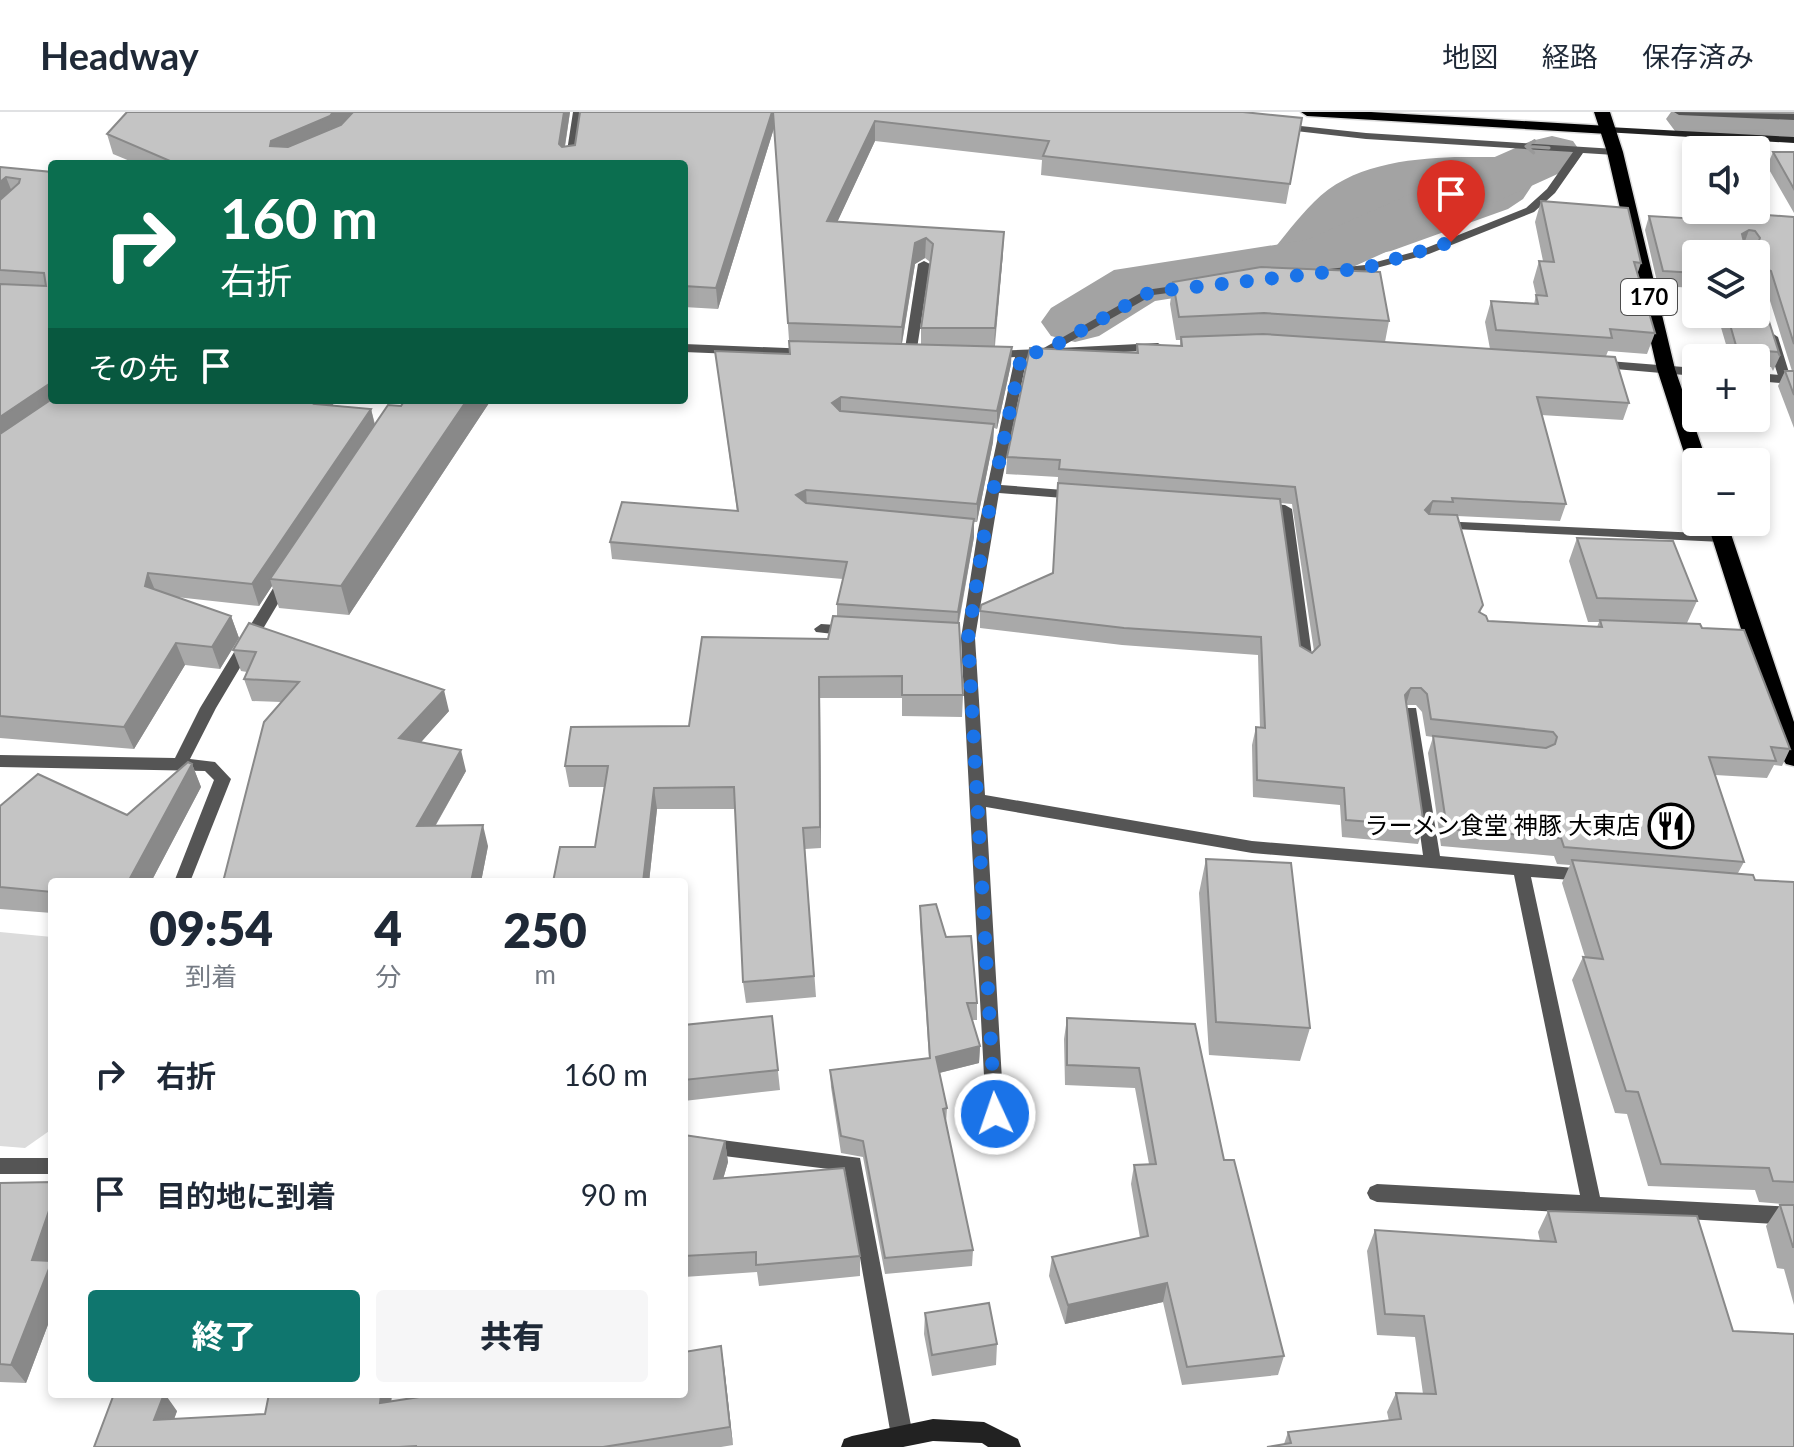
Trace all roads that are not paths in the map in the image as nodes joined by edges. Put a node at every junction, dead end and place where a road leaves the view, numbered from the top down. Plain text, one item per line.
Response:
1 (578, 112) edge
2 (1307, 112) edge
3 (1679, 112) edge
4 (1794, 117) edge
5 (1605, 121) edge
6 (1263, 125) edge
7 (1794, 140) edge
8 (1580, 150) junction
9 (1615, 152) junction
10 (571, 160) edge
11 (924, 264) edge
12 (1303, 274) edge
13 (1211, 285) edge
14 (1769, 328) edge
15 (1167, 347) edge
16 (688, 348) edge
17 (1043, 352) junction
18 (1022, 353) junction
19 (830, 354) edge
20 (894, 355) edge
21 (974, 357) edge
22 (1587, 364) edge
23 (1666, 369) junction
24 (1682, 371) edge
25 (1770, 378) edge
26 (1790, 379) edge
27 (1692, 448) edge
28 (994, 489) junction
29 (1086, 496) edge
30 (1239, 506) edge
31 (1430, 525) edge
32 (1682, 529) edge
33 (1721, 536) edge
34 (296, 563) edge
35 (821, 629) dead end
36 (865, 632) edge
37 (1306, 663) edge
38 (1411, 712) edge
39 (1794, 758) edge
40 (0, 761) edge
41 (180, 764) junction
42 (980, 800) junction
43 (1432, 862) junction
44 (1521, 870) junction
45 (1597, 876) edge
46 (184, 878) edge
47 (995, 1114) dead end
48 (688, 1143) edge
49 (0, 1166) edge
50 (48, 1166) edge
51 (1377, 1193) dead end
52 (1592, 1204) junction
53 (1794, 1216) edge
54 (902, 1436) junction
55 (852, 1447) edge
56 (1010, 1447) edge

1 - 10 street
2 - 5 main road
3 - 4 street
5 - 7 street
5 - 9 highway, 170
8 -> 6 street
8 - 9 street
8 - 12 street
9 - 23 highway, 170
11 - 20 street
13 - 17 street
14 - 26 street
15 - 17 street
16 - 19 street
17 - 18 street
18 - 21 street
18 - 28 street
22 - 23 street
23 - 24 street
23 - 27 highway, 170
25 - 26 street
28 - 29 street
28 - 42 street
30 - 37 street
31 - 32 street
33 - 39 highway
34 - 41 street
35 - 36 street
38 - 43 street
40 - 41 street
41 - 46 street
42 - 43 street
42 - 47 street
43 - 44 street
44 - 45 street
44 - 52 street
48 - 54 street
49 - 50 street
51 - 52 street
52 - 53 street
54 - 55 street
54 - 56 street

